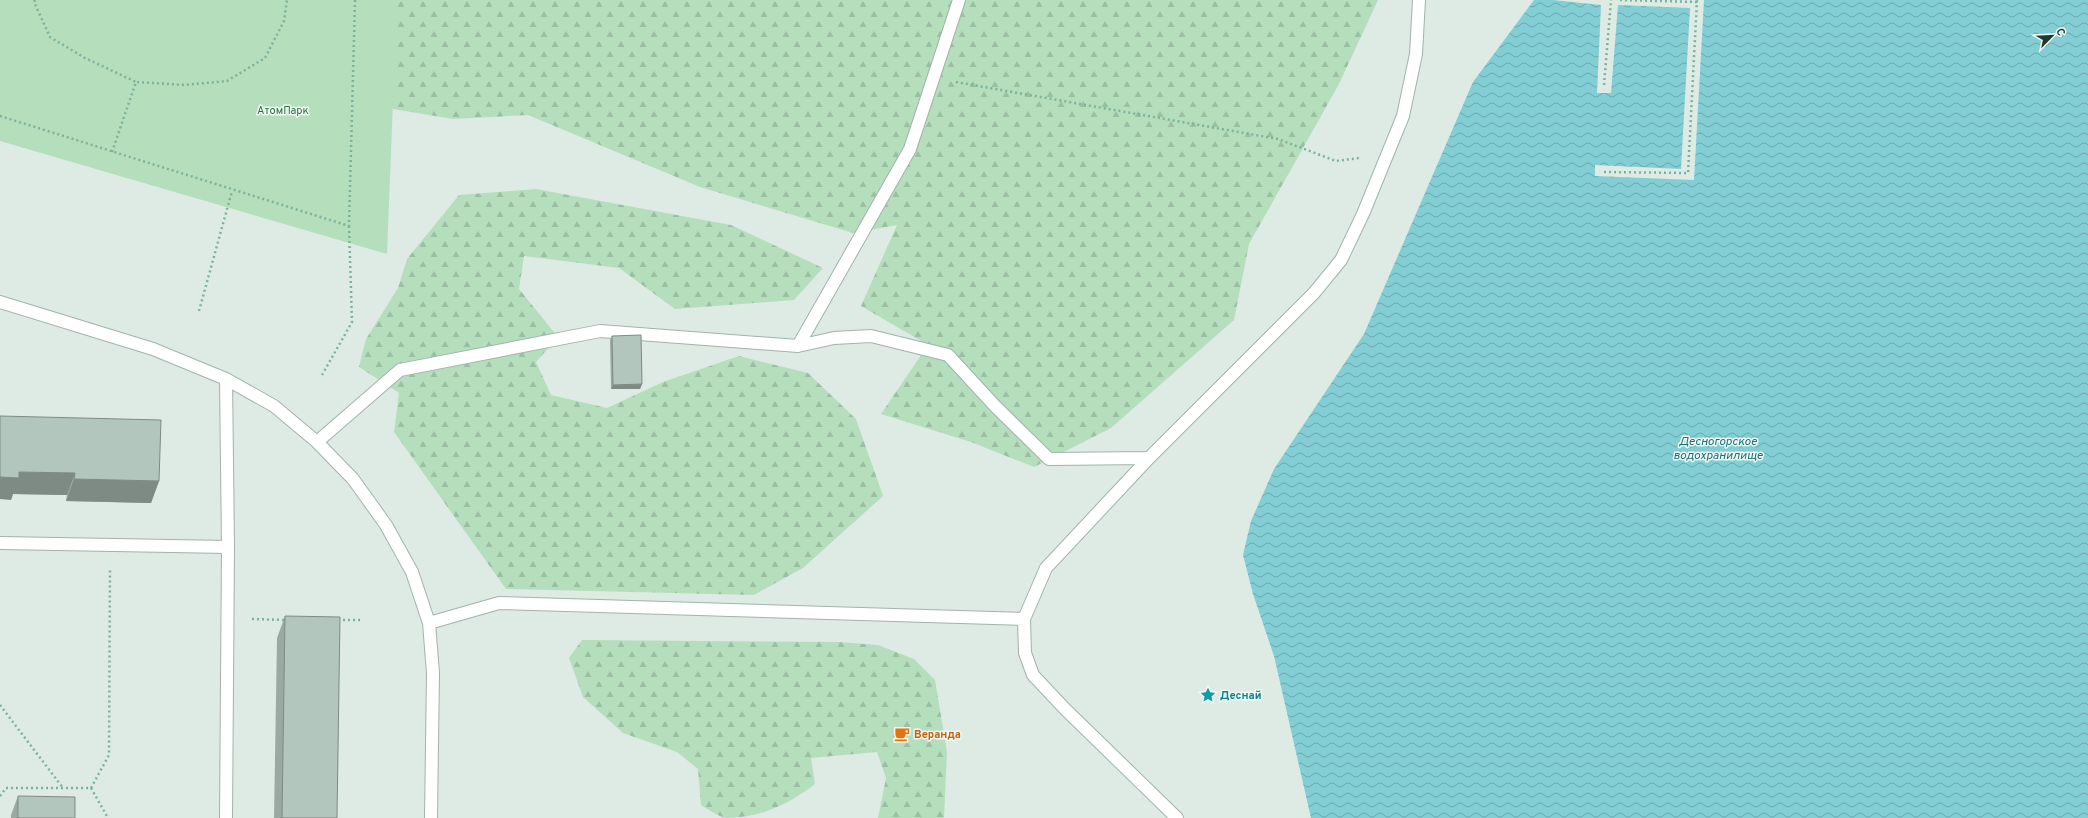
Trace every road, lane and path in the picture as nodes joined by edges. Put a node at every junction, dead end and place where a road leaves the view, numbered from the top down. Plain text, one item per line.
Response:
1 (35, 0) edge
2 (287, 0) edge
3 (355, 0) edge
4 (959, 0) edge
5 (1419, 0) edge
6 (1610, 0) edge
7 (1620, 0) edge
8 (1697, 1) edge
9 (934, 78) junction
10 (136, 82) junction
11 (1604, 85) dead end
12 (0, 116) edge
13 (112, 152) junction
14 (1387, 155) junction
15 (1604, 172) dead end
16 (232, 190) junction
17 (349, 226) junction
18 (0, 302) edge
19 (199, 311) dead end
20 (798, 346) junction
21 (322, 375) dead end
22 (226, 379) junction
23 (317, 442) junction
24 (1149, 458) junction
25 (0, 543) edge
26 (110, 545) junction
27 (228, 547) junction
28 (227, 619) junction
29 (1024, 619) junction
30 (290, 620) edge
31 (337, 620) edge
32 (361, 620) dead end
33 (429, 623) junction
34 (0, 705) edge
35 (63, 788) junction
36 (91, 788) junction
37 (0, 796) edge
38 (108, 818) edge
39 (226, 818) edge
40 (431, 818) edge
41 (1177, 818) edge

1 - 10 path
2 - 10 path
3 - 17 path
4 - 9 street
5 - 14 street
6 - 11 path
7 - 8 path
8 - 15 path
9 - 14 path
9 - 20 street
10 - 13 path
12 - 13 path
13 - 16 path
14 - 24 street
16 - 17 path
16 - 19 path
17 - 21 path
18 - 22 street
20 - 23 street
20 - 24 street
22 - 23 street
22 - 27 street
23 - 33 street
24 - 29 street
25 - 26 street
26 - 27 street
26 - 36 path
27 - 28 street
28 - 30 path
28 - 39 street
29 - 33 street
29 - 41 street
31 - 32 path
33 - 40 street
34 - 35 path
35 - 36 path
35 - 37 path
36 - 38 path

